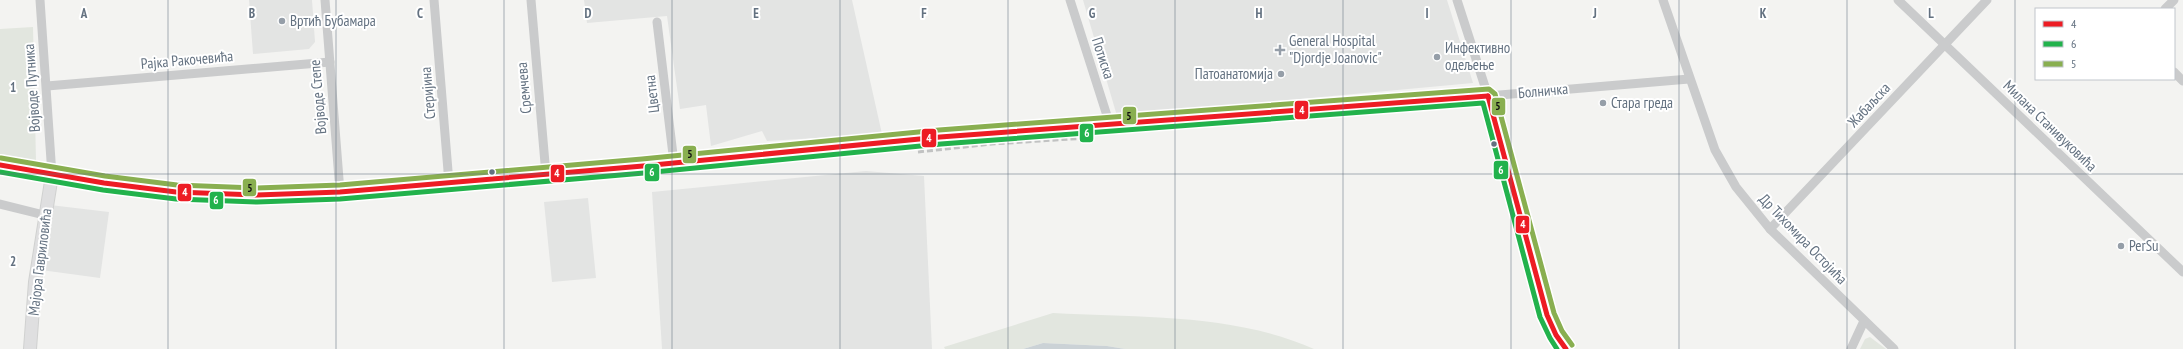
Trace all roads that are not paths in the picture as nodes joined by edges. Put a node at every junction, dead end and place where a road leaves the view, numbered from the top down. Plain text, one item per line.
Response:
1 (40, 0) edge
2 (324, 0) edge
3 (434, 0) edge
4 (531, 0) edge
5 (1070, 0) edge
6 (1458, 0) edge
7 (1663, 0) edge
8 (1898, 0) edge
9 (1987, 0) edge
10 (2174, 0) edge
11 (2167, 8) edge
12 (658, 22) dead end
13 (1945, 45) junction
14 (330, 62) junction
15 (2175, 73) edge
16 (1689, 79) junction
17 (2183, 81) edge
18 (47, 86) junction
19 (1488, 96) junction
20 (1110, 125) junction
21 (674, 163) junction
22 (0, 165) edge
23 (546, 174) junction
24 (52, 175) junction
25 (449, 183) junction
26 (340, 192) junction
27 (0, 204) edge
28 (44, 215) junction
29 (1770, 229) junction
30 (2183, 272) edge
31 (1864, 321) junction
32 (30, 349) edge
33 (1566, 349) edge
34 (1851, 349) edge
35 (1894, 349) edge

1 - 18 street, Војводе Путника
2 - 14 street, Војводе Степе
3 - 25 street, Стеријина
4 - 23 street, Сремчева
5 - 20 street, Потиска
6 - 19 street
7 - 16 street, Др Тихомира Остојића
8 - 13 street, Милана Станивуковића
9 - 13 street, Жабаљска
10 - 11 street
12 - 21 street, Цветна
13 - 29 street, Жабаљска
13 - 30 street, Милана Станивуковића
14 - 18 street, Рајка Ракочевића
14 - 26 street, Војводе Степе
15 - 17 street
16 - 19 street, Болничка
16 - 29 street, Др Тихомира Остојића
18 - 24 street, Војводе Путника
19 - 20 street, Болничка
19 - 33 street
20 - 21 street, Болничка
21 - 23 street, Болничка
22 - 24 street, Болничка
23 - 25 street, Болничка
24 - 26 street, Болничка
24 - 28 street, Мајора Гавриловића
25 - 26 street, Болничка
27 - 28 street
28 - 32 street, Мајора Гавриловића
29 - 31 street, Др Тихомира Остојића
31 - 34 street
31 - 35 street, Др Тихомира Остојића

